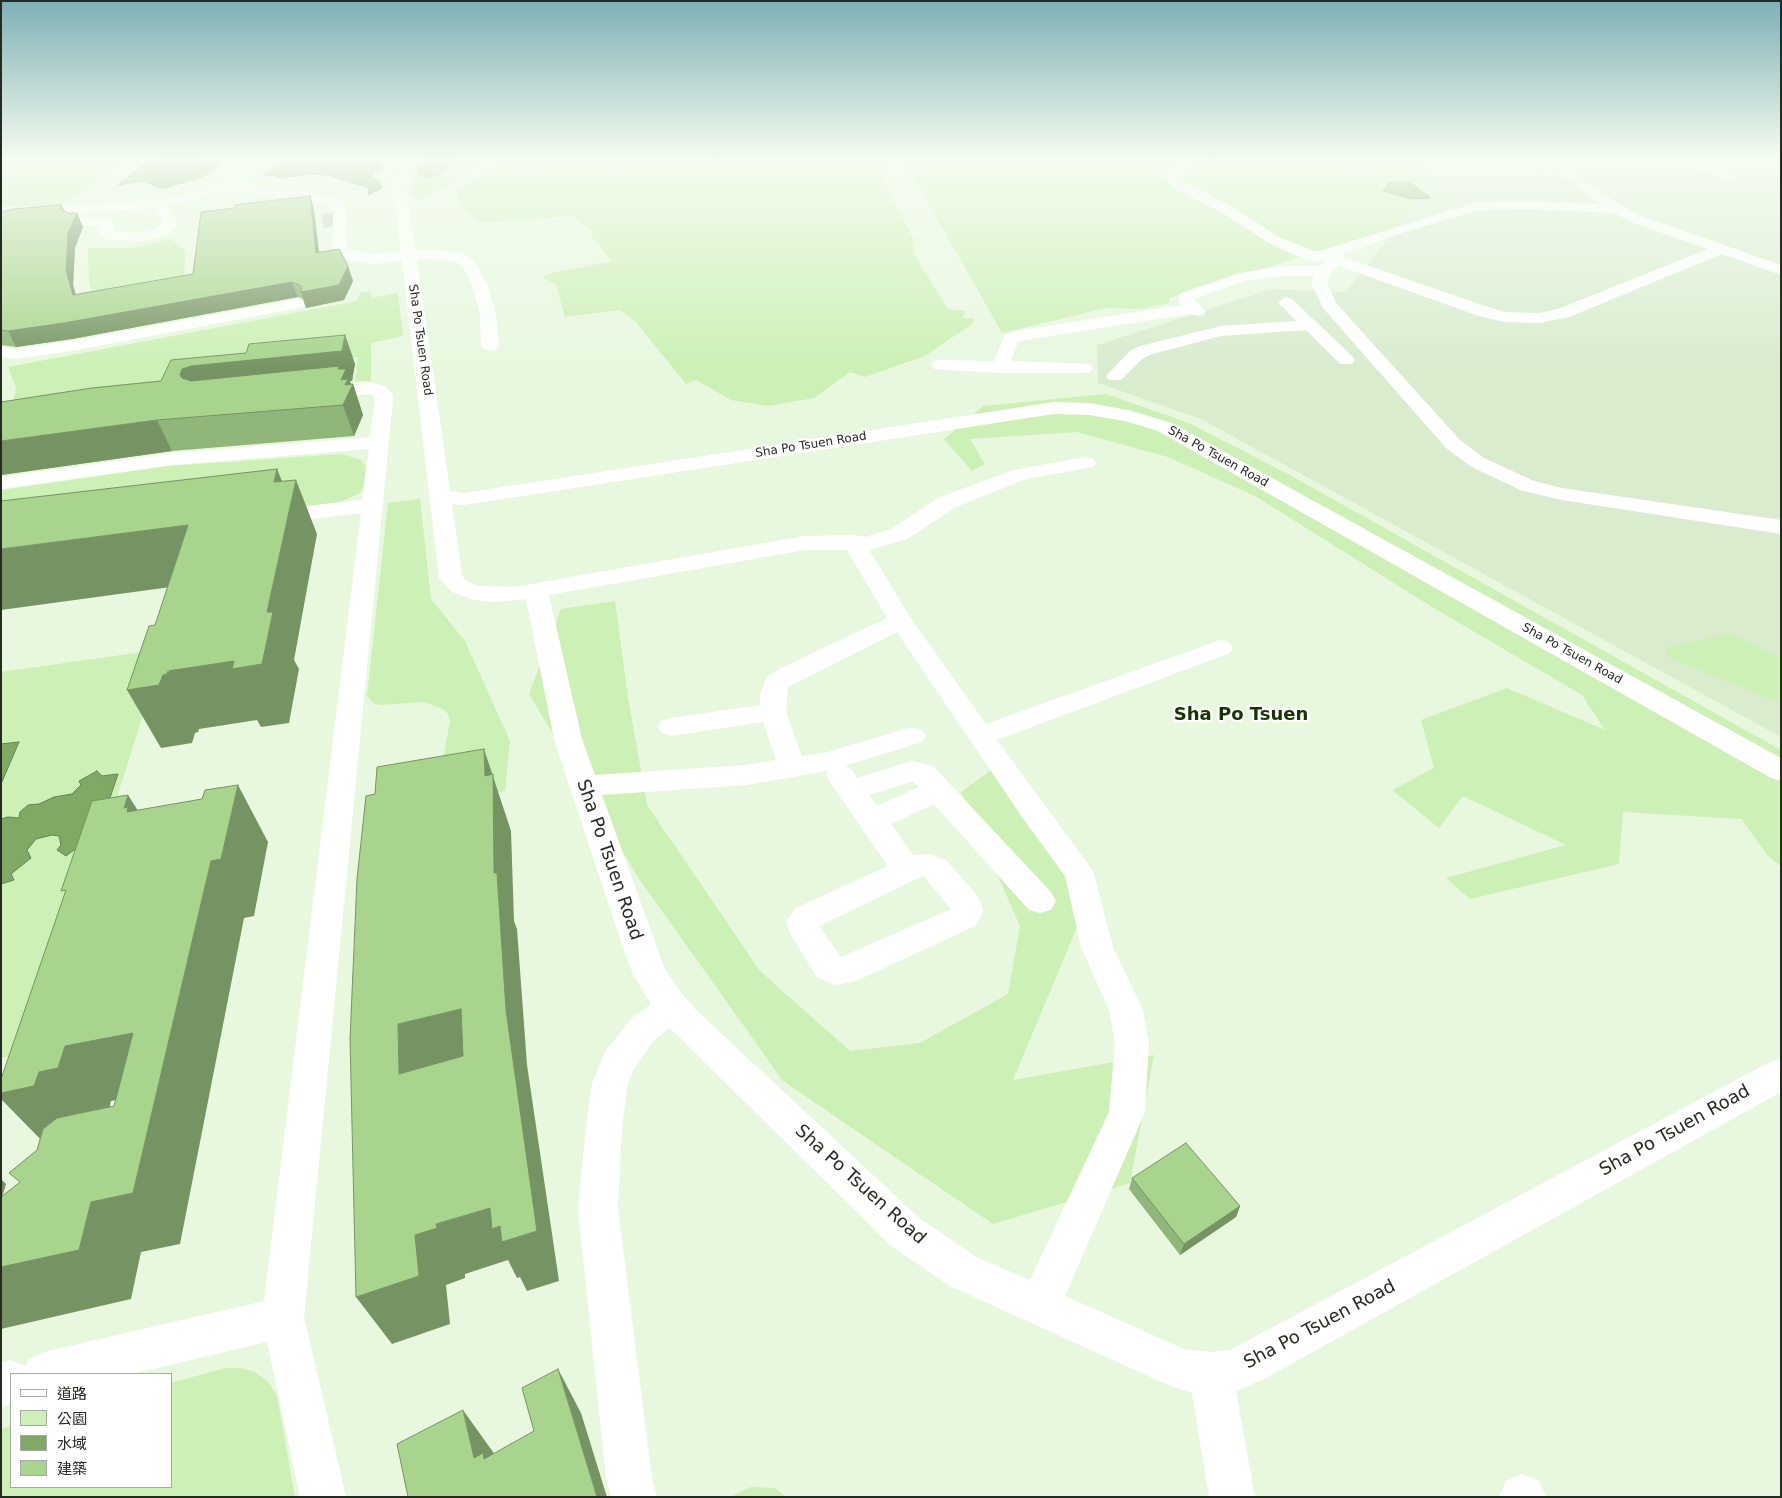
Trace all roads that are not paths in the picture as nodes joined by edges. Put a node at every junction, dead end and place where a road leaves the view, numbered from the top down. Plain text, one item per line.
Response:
1 (107, 229) edge
2 (164, 229) edge
3 (340, 229) edge
4 (405, 229) edge
5 (1257, 229) edge
6 (1401, 229) edge
7 (1662, 229) edge
8 (1719, 250) junction
9 (409, 256) junction
10 (1329, 262) junction
11 (1781, 270) edge
12 (1286, 302) dead end
13 (298, 304) edge
14 (1194, 308) junction
15 (1309, 325) junction
16 (1221, 331) junction
17 (490, 346) dead end
18 (999, 348) junction
19 (1044, 349) dead end
20 (1, 352) edge
21 (1346, 360) dead end
22 (940, 365) dead end
23 (1000, 368) junction
24 (1084, 368) dead end
25 (1115, 376) dead end
26 (300, 394) edge
27 (380, 442) junction
28 (1086, 464) dead end
29 (1, 483) edge
30 (441, 497) junction
31 (371, 505) junction
32 (254, 519) edge
33 (1781, 527) edge
34 (854, 542) junction
35 (536, 591) junction
36 (901, 622) junction
37 (1221, 648) dead end
38 (773, 712) junction
39 (671, 727) dead end
40 (912, 736) dead end
41 (980, 736) junction
42 (829, 761) junction
43 (792, 767) junction
44 (1781, 771) edge
45 (585, 786) junction
46 (940, 789) junction
47 (851, 790) junction
48 (873, 820) junction
49 (907, 870) junction
50 (1040, 901) dead end
51 (673, 1007) junction
52 (1773, 1085) edge
53 (1040, 1305) junction
54 (283, 1317) junction
55 (48, 1373) edge
56 (1211, 1374) junction
57 (323, 1497) edge
58 (634, 1497) edge
59 (1232, 1497) edge

1 - 2 street
3 - 9 street
4 - 9 street, Sha Po Tsuen Road
5 - 10 street
6 - 10 street
7 - 8 street
8 - 10 street
8 - 11 street
9 - 17 street
9 - 30 street, Sha Po Tsuen Road
10 - 14 street
10 - 33 street
12 - 15 street
13 - 20 street
14 - 16 street
14 - 18 street
15 - 16 street
15 - 21 street
16 - 25 street
18 - 19 street
18 - 23 street
22 - 23 street
23 - 24 street
26 - 27 street
27 - 29 street
27 - 31 street
28 - 34 street
30 - 35 street, Sha Po Tsuen Road
30 - 44 street, Sha Po Tsuen Road
31 - 32 street
31 - 54 street
34 - 35 street
34 - 36 street
35 - 45 street, Sha Po Tsuen Road
36 - 38 street
36 - 41 street
37 - 41 street
38 - 39 street
38 - 43 street
40 - 42 street
41 - 53 street
42 - 43 street
42 - 47 street
43 - 45 street
45 - 51 street, Sha Po Tsuen Road
46 - 47 street
46 - 48 street
46 - 50 street
47 - 48 street
48 - 49 street
49 - 49 street
51 - 53 street, Sha Po Tsuen Road
51 - 58 street
52 - 56 street, Sha Po Tsuen Road
53 - 56 street, Sha Po Tsuen Road
54 - 55 street
54 - 57 street
56 - 59 street

